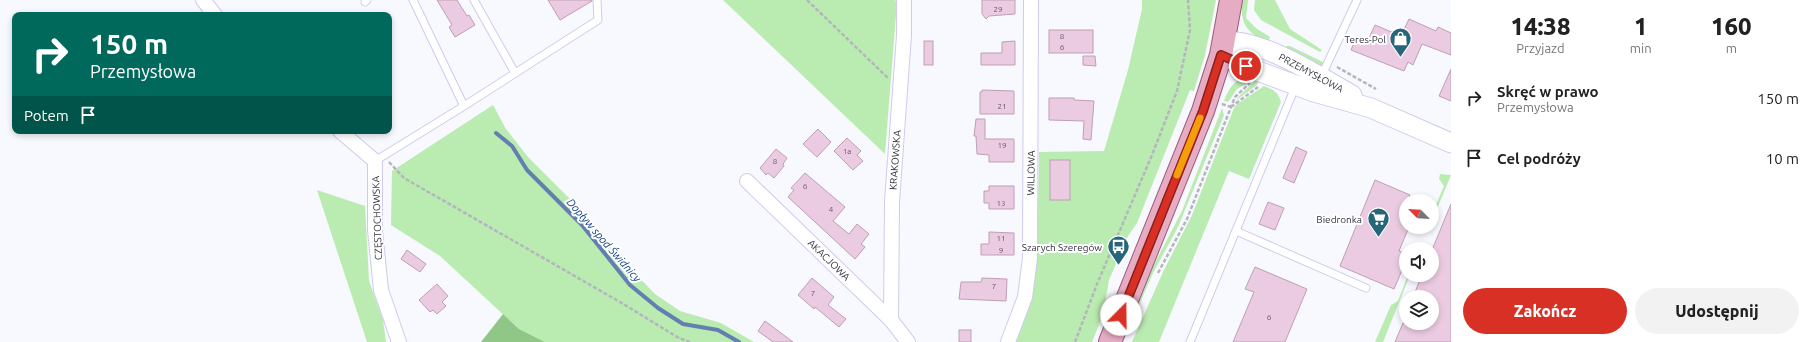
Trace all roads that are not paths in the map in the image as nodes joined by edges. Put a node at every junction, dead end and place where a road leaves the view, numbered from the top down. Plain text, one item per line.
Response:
1 (203, 0) edge
2 (413, 0) edge
3 (474, 0) edge
4 (597, 0) edge
5 (904, 0) edge
6 (1031, 0) edge
7 (1231, 0) edge
8 (1357, 0) edge
9 (213, 12) edge
10 (1223, 48) junction
11 (515, 73) junction
12 (1300, 77) junction
13 (1317, 85) junction
14 (464, 106) junction
15 (344, 134) edge
16 (1451, 143) edge
17 (379, 159) junction
18 (747, 181) dead end
19 (1236, 231) junction
20 (1366, 288) dead end
21 (891, 320) junction
22 (1115, 337) edge
23 (399, 342) edge
24 (908, 342) edge
25 (1008, 342) edge
26 (1190, 342) edge

1 - 9 street
2 - 14 lane
3 - 11 lane
4 - 11 lane
5 - 21 street, KRAKOWSKA
6 - 25 street, WILLOWA
7 - 10 main road
8 - 13 lane
10 - 12 main road, PRZEMYSŁOWA
10 - 22 main road
11 - 14 lane
12 - 13 main road, PRZEMYSŁOWA
12 - 19 lane
13 - 16 main road, PRZEMYSŁOWA
14 - 17 lane
15 - 17 street, CZĘSTOCHOWSKA
17 - 23 street, CZĘSTOCHOWSKA
18 - 21 street, AKACJOWA
19 - 20 lane
19 - 26 lane
21 - 24 street, AKACJOWA

